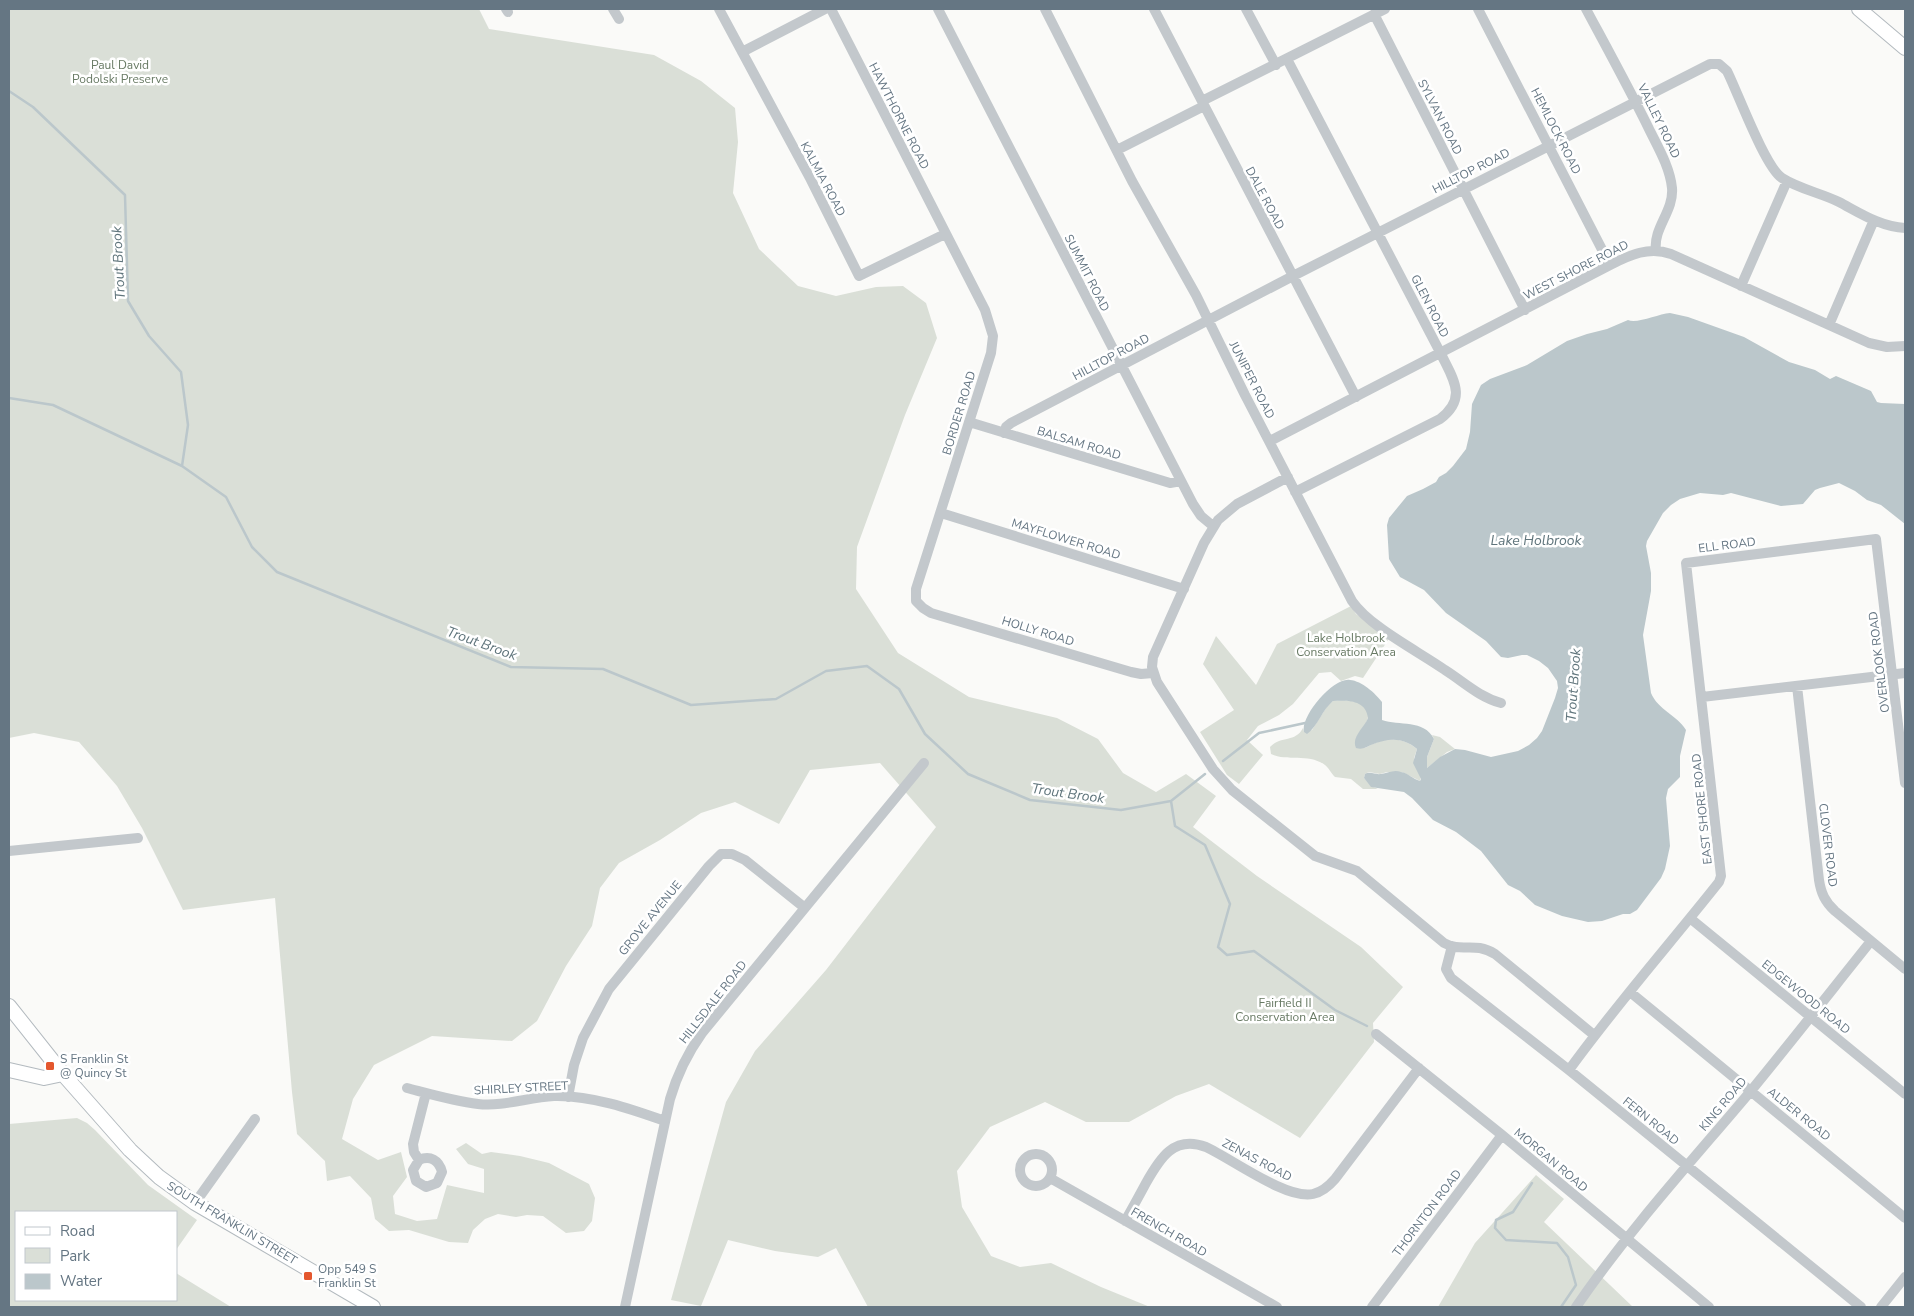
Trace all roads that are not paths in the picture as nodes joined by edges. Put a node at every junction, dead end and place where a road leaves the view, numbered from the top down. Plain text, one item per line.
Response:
1 (613, 9) edge
2 (719, 9) edge
3 (825, 9) edge
4 (831, 9) edge
5 (938, 9) edge
6 (1045, 9) edge
7 (1154, 9) edge
8 (1246, 9) edge
9 (1385, 9) edge
10 (1478, 9) edge
11 (1586, 9) edge
12 (1859, 9) edge
13 (1374, 14) junction
14 (618, 19) dead end
15 (1905, 48) edge
16 (742, 52) junction
17 (1287, 59) junction
18 (1276, 65) junction
19 (1636, 102) junction
20 (1203, 104) junction
21 (1550, 146) junction
22 (1117, 150) junction
23 (1787, 181) junction
24 (1462, 189) junction
25 (1874, 220) junction
26 (1905, 228) edge
27 (1379, 233) junction
28 (945, 234) junction
29 (1656, 250) junction
30 (1610, 265) junction
31 (1293, 276) junction
32 (1741, 286) junction
33 (1525, 310) junction
34 (1208, 319) junction
35 (1829, 325) junction
36 (1905, 346) edge
37 (1441, 354) junction
38 (1121, 366) junction
39 (1356, 397) junction
40 (969, 422) junction
41 (1004, 433) junction
42 (1270, 441) junction
43 (1288, 477) junction
44 (1181, 481) junction
45 (1295, 492) junction
46 (941, 513) junction
47 (1213, 526) junction
48 (1876, 539) joint
49 (1184, 589) junction
50 (918, 604) joint
51 (1153, 673) junction
52 (1905, 673) edge
53 (1894, 674) junction
54 (1797, 686) junction
55 (1702, 697) junction
56 (1501, 703) dead end
57 (924, 763) dead end
58 (1905, 783) edge
59 (138, 838) dead end
60 (9, 851) edge
61 (805, 908) junction
62 (1690, 918) junction
63 (1871, 941) junction
64 (1452, 946) junction
65 (1905, 969) edge
66 (1630, 992) junction
67 (9, 1006) edge
68 (1810, 1016) junction
69 (1376, 1034) dead end
70 (1594, 1036) junction
71 (1419, 1068) junction
72 (9, 1070) edge
73 (1569, 1070) junction
74 (63, 1074) junction
75 (407, 1088) dead end
76 (1751, 1091) junction
77 (426, 1092) junction
78 (1905, 1094) edge
79 (568, 1096) junction
80 (255, 1119) dead end
81 (665, 1122) junction
82 (1502, 1135) junction
83 (419, 1160) dead end
84 (1687, 1166) junction
85 (1050, 1178) dead end
86 (194, 1203) junction
87 (1905, 1218) edge
88 (1125, 1221) junction
89 (1627, 1240) junction
90 (1905, 1278) edge
91 (373, 1307) edge
92 (625, 1307) edge
93 (1277, 1307) edge
94 (1372, 1307) edge
95 (1576, 1307) edge
96 (1709, 1307) edge
97 (1860, 1307) edge
98 (1881, 1307) edge

1 - 14 street
2 - 16 street, KALMIA ROAD
3 - 16 street
4 - 28 street, HAWTHORNE ROAD
5 - 38 street, SUMMIT ROAD
6 - 22 street, JUNIPER ROAD
7 - 20 street, DALE ROAD
8 - 18 street
9 - 13 street
10 - 21 street, HEMLOCK ROAD
11 - 19 street, VALLEY ROAD
12 - 15 main road
13 - 17 street
13 - 24 street, SYLVAN ROAD
16 - 28 street, KALMIA ROAD
17 - 18 street
17 - 27 street, GLEN ROAD
18 - 20 street
19 - 21 street, HILLTOP ROAD
19 - 23 street, HILLTOP ROAD
19 - 29 street, VALLEY ROAD
20 - 22 street
20 - 31 street, DALE ROAD
21 - 24 street, HILLTOP ROAD
21 - 30 street, HEMLOCK ROAD
22 - 34 street, JUNIPER ROAD
23 - 25 street, HILLTOP ROAD
23 - 32 street
24 - 27 street, HILLTOP ROAD
24 - 33 street, SYLVAN ROAD
25 - 26 street, HILLTOP ROAD
25 - 35 street
27 - 31 street, HILLTOP ROAD
27 - 37 street, GLEN ROAD
28 - 40 street, BORDER ROAD
29 - 30 street, WEST SHORE ROAD
29 - 32 street, WEST SHORE ROAD
30 - 33 street, WEST SHORE ROAD
31 - 34 street, HILLTOP ROAD
31 - 39 street, DALE ROAD
32 - 35 street, WEST SHORE ROAD
33 - 37 street, WEST SHORE ROAD
34 - 38 street, HILLTOP ROAD
34 - 42 street, JUNIPER ROAD
35 - 36 street, WEST SHORE ROAD
37 - 39 street, WEST SHORE ROAD
37 - 45 street, GLEN ROAD
38 - 41 street, HILLTOP ROAD
38 - 44 street, SUMMIT ROAD
39 - 42 street, WEST SHORE ROAD
40 - 41 street, BALSAM ROAD
40 - 46 street, BORDER ROAD
41 - 44 street, BALSAM ROAD
42 - 43 street, JUNIPER ROAD
43 - 45 street, JUNIPER ROAD
43 - 47 street
44 - 47 street, SUMMIT ROAD
45 - 56 street, JUNIPER ROAD
46 - 49 street, MAYFLOWER ROAD
46 - 50 street, BORDER ROAD
47 - 49 street
48 - 53 street, OVERLOOK ROAD
48 - 55 street, ELL ROAD
49 - 51 street
50 - 51 street, HOLLY ROAD
51 - 64 street
52 - 53 street
53 - 54 street
53 - 58 street, OVERLOOK ROAD
54 - 55 street
54 - 63 street, CLOVER ROAD
55 - 62 street, EAST SHORE ROAD
57 - 61 street, HILLSDALE ROAD
59 - 60 street
61 - 79 street, GROVE AVENUE
61 - 81 street, HILLSDALE ROAD
62 - 66 street, EAST SHORE ROAD
62 - 68 street, EDGEWOOD ROAD
63 - 65 street, CLOVER ROAD
63 - 68 street, KING ROAD
64 - 70 street
64 - 73 street, FERN ROAD
66 - 70 street, EAST SHORE ROAD
66 - 76 street, ALDER ROAD
67 - 74 main road, SOUTH FRANKLIN STREET
68 - 76 street, KING ROAD
68 - 78 street, EDGEWOOD ROAD
69 - 71 street, MORGAN ROAD
70 - 73 street, EAST SHORE ROAD
71 - 82 street, MORGAN ROAD
71 - 88 street, ZENAS ROAD
72 - 74 main road
73 - 84 street, FERN ROAD
74 - 86 main road, SOUTH FRANKLIN STREET
75 - 77 street, SHIRLEY STREET
76 - 84 street, KING ROAD
76 - 87 street, ALDER ROAD
77 - 79 street, SHIRLEY STREET
77 - 83 street
79 - 81 street, SHIRLEY STREET
80 - 86 street
81 - 92 street, HILLSDALE ROAD
82 - 89 street, MORGAN ROAD
82 - 94 street, THORNTON ROAD
84 - 89 street, KING ROAD
84 - 97 street, FERN ROAD
85 - 88 street, FRENCH ROAD
86 - 91 main road, SOUTH FRANKLIN STREET
88 - 93 street, FRENCH ROAD
89 - 95 street, KING ROAD
89 - 96 street, MORGAN ROAD
90 - 98 street

